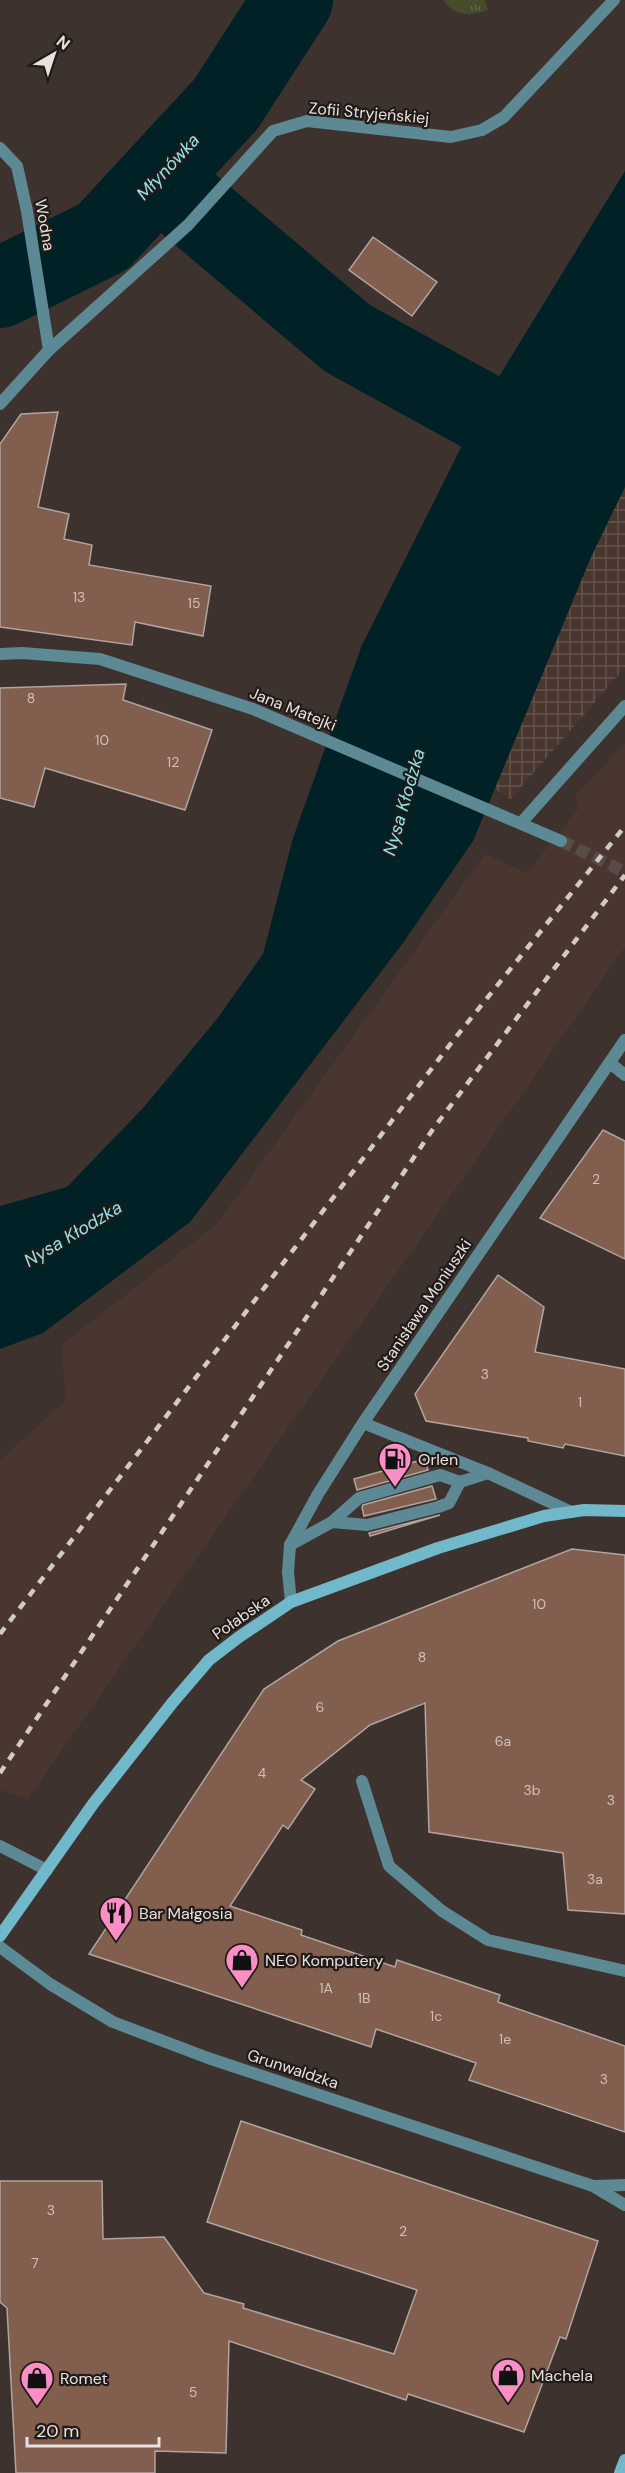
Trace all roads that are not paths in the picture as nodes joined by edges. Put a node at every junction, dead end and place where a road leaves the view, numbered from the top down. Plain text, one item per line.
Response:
1 (614, 0) edge
2 (0, 148) edge
3 (49, 350) junction
4 (0, 404) edge
5 (0, 654) edge
6 (625, 706) edge
7 (521, 823) junction
8 (561, 840) tunnel mouth
9 (625, 1040) edge
10 (610, 1063) junction
11 (625, 1075) edge
12 (363, 1423) junction
13 (488, 1473) junction
14 (460, 1482) junction
15 (625, 1511) edge
16 (571, 1512) junction
17 (332, 1522) junction
18 (290, 1545) junction
19 (291, 1602) junction
20 (362, 1781) dead end
21 (0, 1846) edge
22 (47, 1870) junction
23 (0, 1936) edge
24 (0, 1947) edge
25 (625, 1971) edge
26 (625, 2185) edge
27 (593, 2186) junction
28 (625, 2205) edge
29 (625, 2460) edge
30 (620, 2473) edge

1 - 3 street, Zofii Stryjeńskiej
2 - 3 street, Wodna
3 - 4 street, Zofii Stryjeńskiej
5 - 7 street, Jana Matejki
6 - 7 street
7 - 8 street, Jana Matejki
9 - 10 street, Stanisława Moniuszki
10 - 11 street
10 - 12 street, Stanisława Moniuszki
12 - 13 street
12 - 18 street, Stanisława Moniuszki
13 - 14 street
13 - 16 street
14 - 17 street
14 - 17 street
15 - 16 main road, Połabska
16 - 19 main road, Połabska
17 - 18 street
18 - 19 street, Stanisława Moniuszki
19 - 22 main road, Połabska
20 - 25 street
21 - 22 street
22 - 23 main road, Połabska
24 - 27 street, Grunwaldzka
26 - 27 street, Grunwaldzka
27 - 28 street, Grunwaldzka
29 - 30 main road

